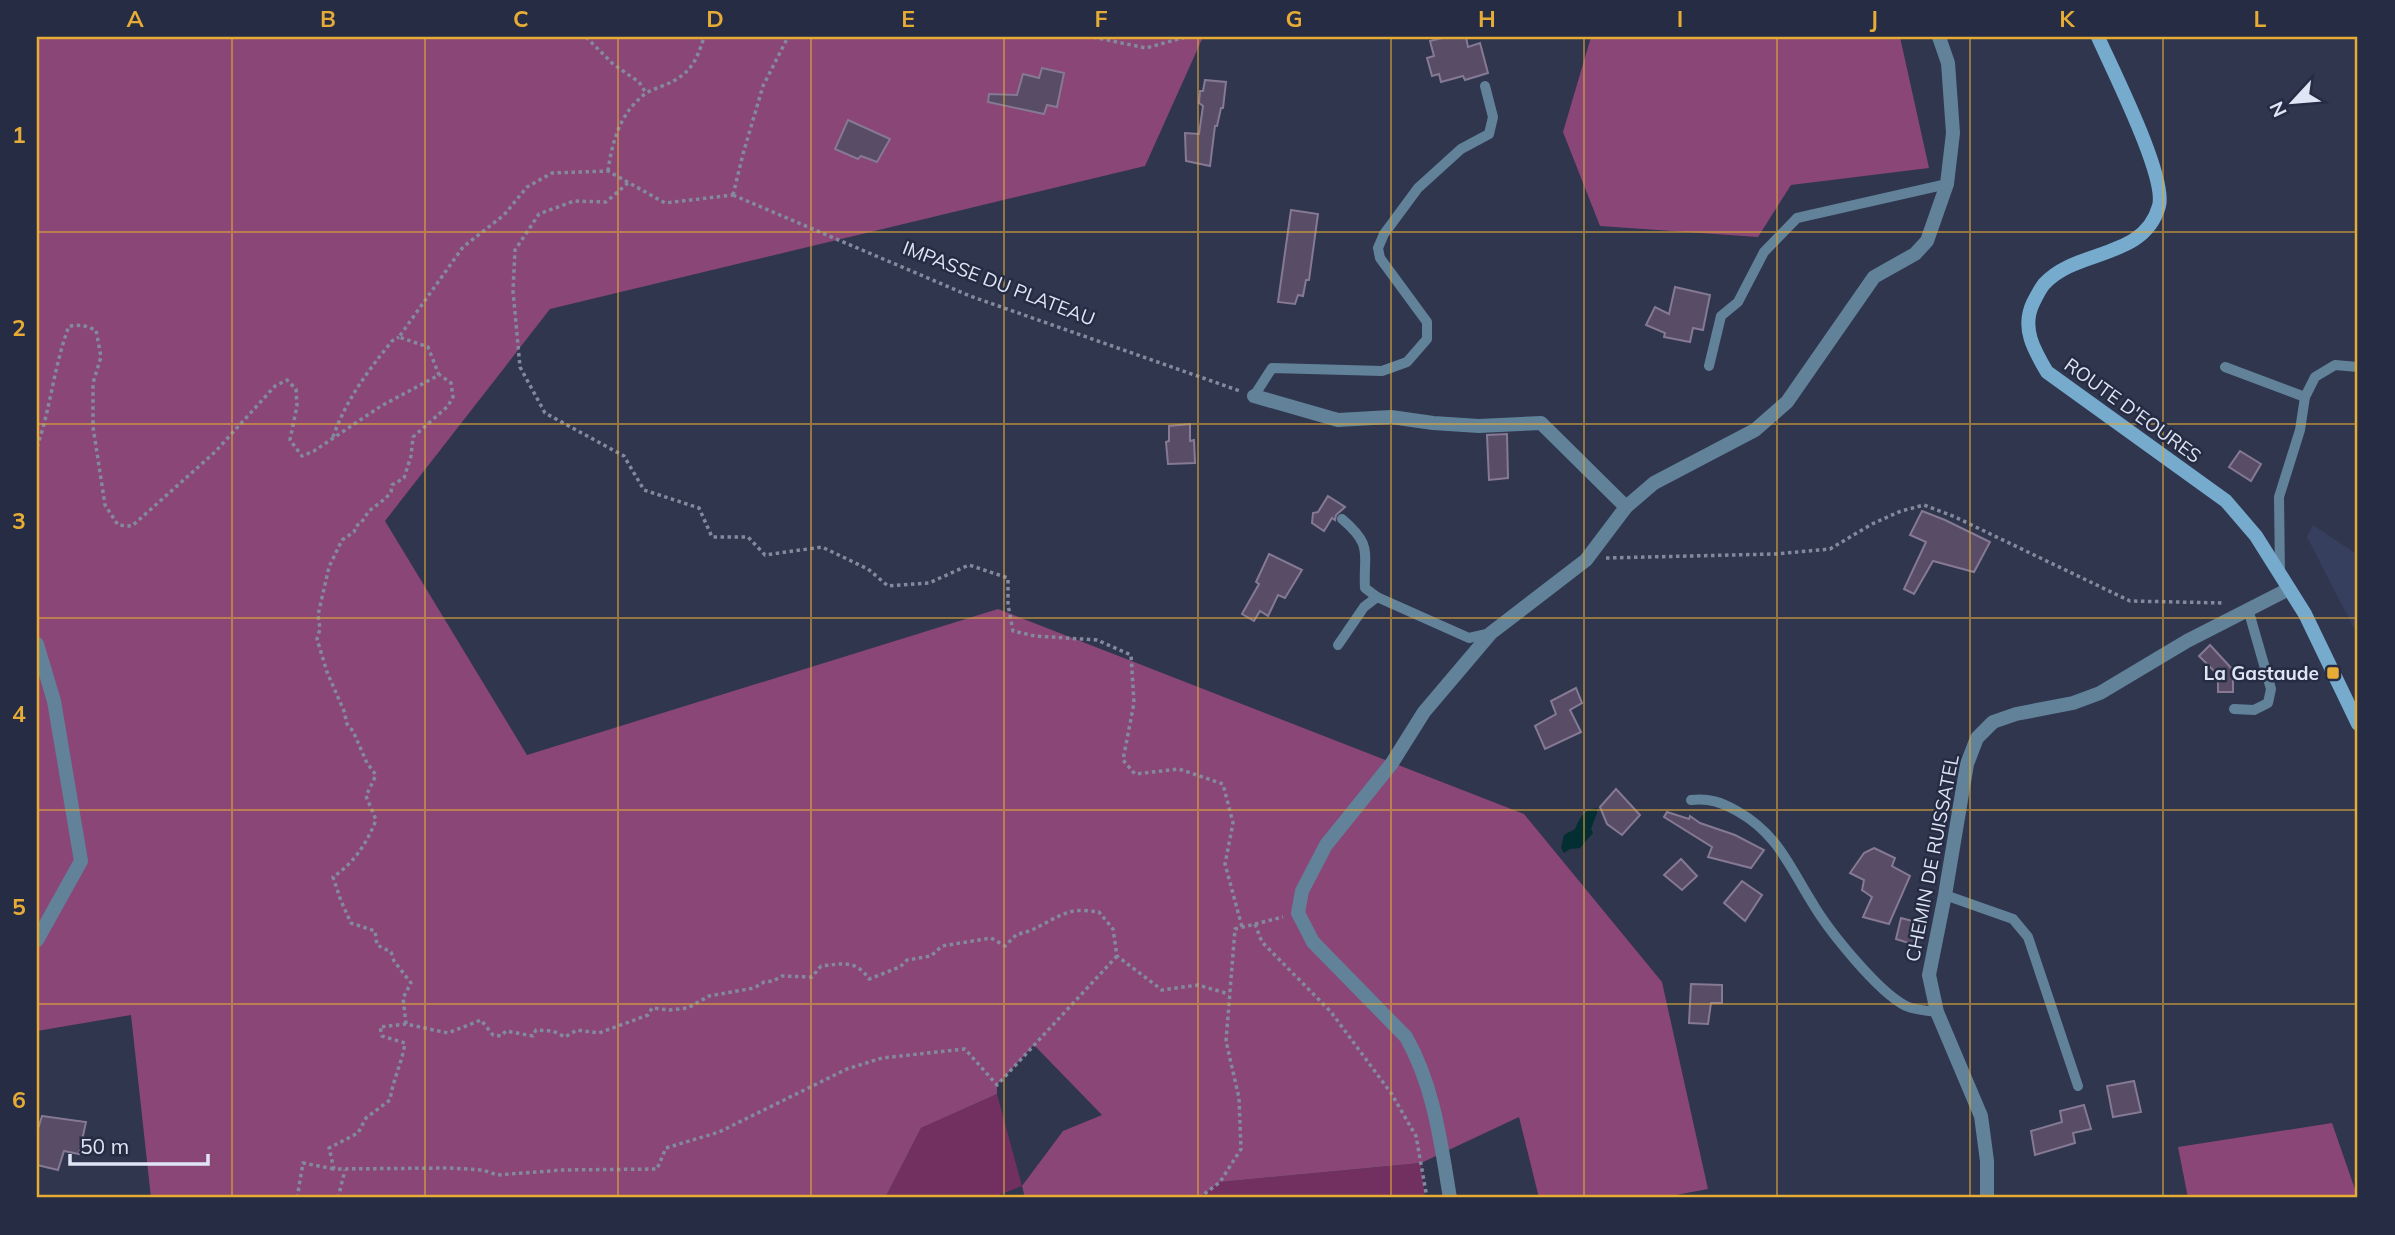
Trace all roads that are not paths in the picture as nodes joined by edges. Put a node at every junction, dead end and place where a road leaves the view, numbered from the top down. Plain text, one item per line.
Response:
1 (1939, 37) edge
2 (2098, 37) edge
3 (1485, 86) dead end
4 (1947, 184) junction
5 (1709, 366) dead end
6 (2225, 367) dead end
7 (2358, 367) edge
8 (1254, 396) joint
9 (2305, 397) junction
10 (1626, 507) junction
11 (1342, 519) dead end
12 (2280, 574) junction
13 (2288, 589) junction
14 (1377, 597) junction
15 (2248, 609) junction
16 (1491, 633) junction
17 (37, 644) edge
18 (1338, 645) dead end
19 (2234, 709) dead end
20 (2358, 723) edge
21 (1691, 800) dead end
22 (1945, 895) junction
23 (37, 940) edge
24 (1937, 1013) junction
25 (2078, 1086) dead end
26 (1450, 1198) edge
27 (1987, 1198) edge

1 - 4 street
2 - 12 street, ROUTE D'EOURES
3 - 8 lane
4 - 5 lane
4 - 10 street
6 - 9 lane
7 - 9 lane
8 - 10 street
9 - 12 lane
10 - 16 street
11 - 14 lane
12 - 13 street, ROUTE D'EOURES
13 - 15 street, CHEMIN DE RUISSATEL
13 - 20 street, ROUTE D'EOURES
14 - 16 lane
14 - 18 lane
15 - 19 lane
15 - 22 street, CHEMIN DE RUISSATEL
16 - 26 street
17 - 23 street
21 - 24 lane
22 - 24 street, CHEMIN DE RUISSATEL
22 - 25 lane
24 - 27 street, CHEMIN DE RUISSATEL

